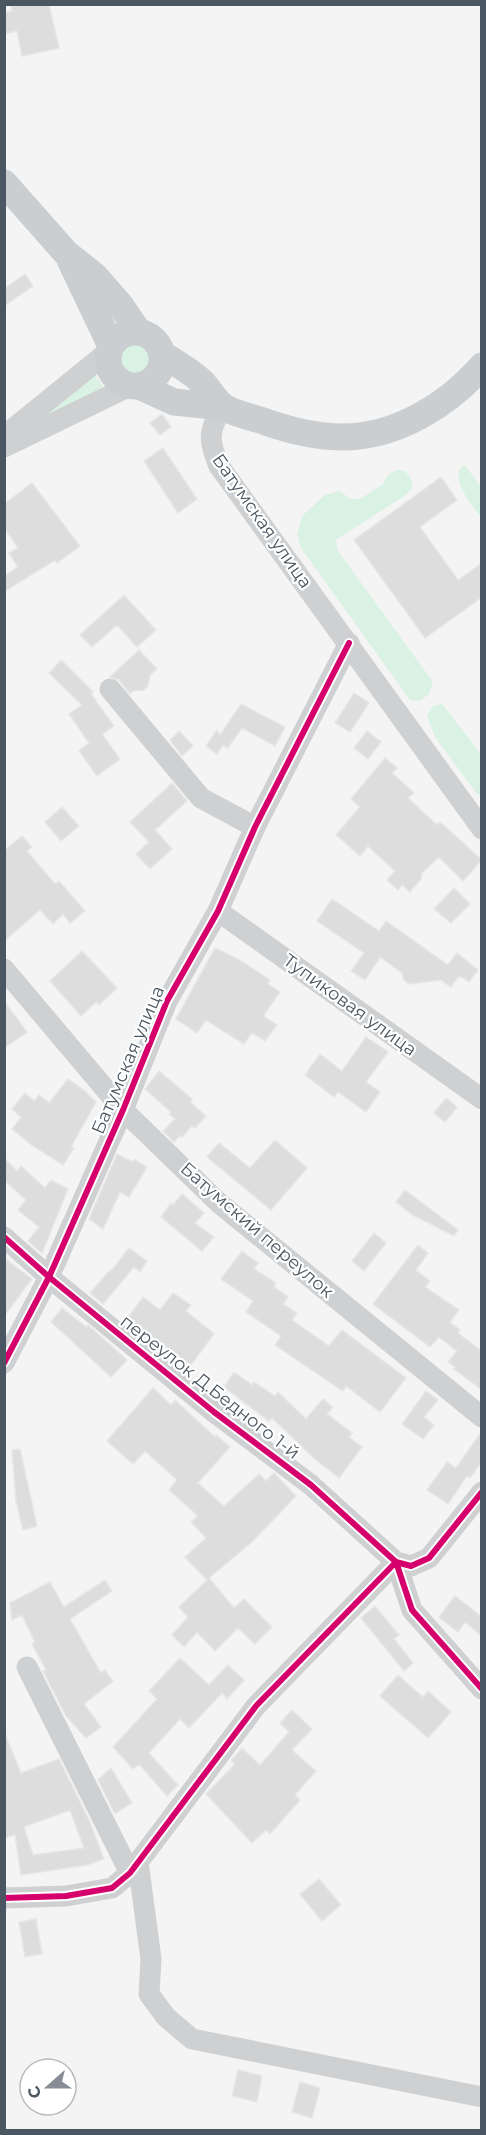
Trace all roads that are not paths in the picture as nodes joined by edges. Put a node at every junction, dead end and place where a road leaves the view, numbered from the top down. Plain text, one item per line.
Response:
1 (4, 183) edge
2 (66, 253) junction
3 (138, 331) junction
4 (110, 348) junction
5 (162, 354) junction
6 (482, 366) edge
7 (135, 386) junction
8 (224, 407) junction
9 (4, 436) edge
10 (4, 447) edge
11 (349, 643) junction
12 (110, 689) dead end
13 (255, 827) junction
14 (482, 830) edge
15 (218, 911) junction
16 (4, 969) edge
17 (482, 1100) edge
18 (123, 1110) junction
19 (4, 1237) edge
20 (49, 1276) junction
21 (4, 1363) edge
22 (482, 1417) edge
23 (482, 1492) edge
24 (396, 1562) junction
25 (27, 1666) dead end
26 (482, 1689) edge
27 (134, 1867) junction
28 (4, 1898) edge
29 (482, 2097) edge

1 - 2 main road
2 - 3 main road
2 - 4 main road
3 - 4 main road
3 - 5 main road
4 - 7 main road
4 - 9 street
5 - 7 main road
5 - 8 main road
6 - 8 main road
7 - 8 main road
7 - 10 street
8 - 11 street, Батумская улица
11 - 13 street, Батумская улица
11 - 14 street, Батумская улица
12 - 13 street
13 - 15 street, Батумская улица
15 - 17 street, Тупиковая улица
15 - 18 street, Батумская улица
16 - 18 street, Батумский переулок
18 - 20 street, Батумская улица
18 - 22 street, Батумский переулок
19 - 20 street, переулок Д.Бедного 1-й
20 - 21 street, Батумская улица
20 - 24 street, переулок Д.Бедного 1-й
23 - 24 street
24 - 26 street
24 - 27 street
25 - 27 street
27 - 28 street
27 - 29 street

